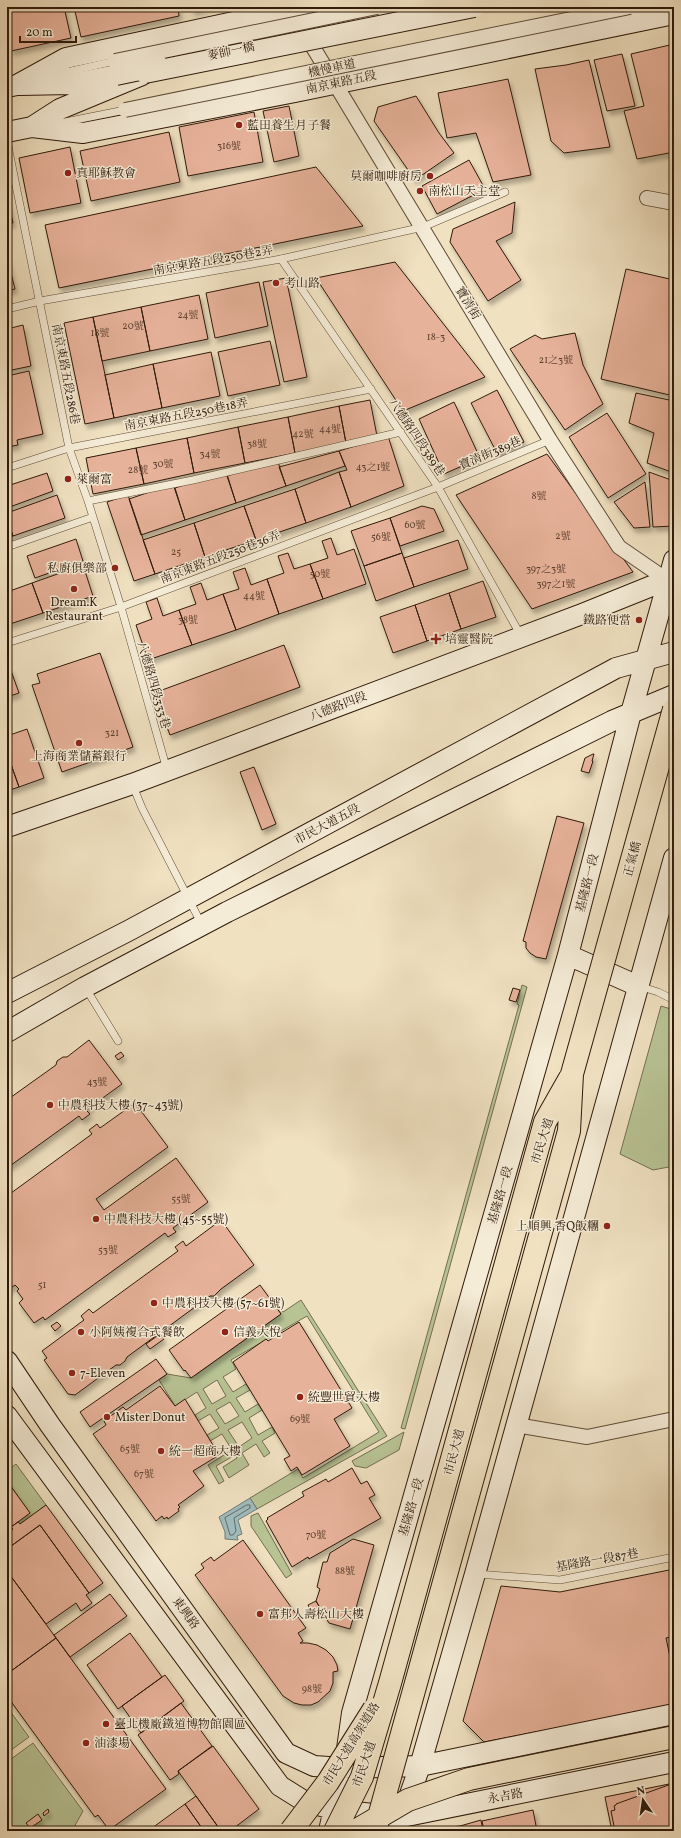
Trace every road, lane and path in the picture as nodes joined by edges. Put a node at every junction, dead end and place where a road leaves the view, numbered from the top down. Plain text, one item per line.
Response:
1 (377, 7) edge
2 (444, 7) edge
3 (474, 7) edge
4 (601, 7) edge
5 (630, 7) edge
6 (294, 8) edge
7 (674, 14) edge
8 (606, 29) junction
9 (116, 68) junction
10 (334, 84) junction
11 (12, 86) edge
12 (125, 110) joint
13 (32, 127) junction
14 (7, 132) edge
15 (7, 141) edge
16 (505, 192) dead end
17 (647, 198) dead end
18 (674, 203) edge
19 (423, 227) junction
20 (281, 259) junction
21 (40, 300) junction
22 (7, 309) edge
23 (371, 389) junction
24 (401, 432) junction
25 (550, 440) junction
26 (69, 448) junction
27 (7, 468) edge
28 (438, 487) junction
29 (88, 501) junction
30 (93, 517) junction
31 (7, 547) edge
32 (674, 560) edge
33 (672, 578) edge
34 (121, 607) junction
35 (522, 637) junction
36 (7, 643) edge
37 (674, 652) edge
38 (647, 658) junction
39 (674, 695) edge
40 (674, 709) edge
41 (631, 713) junction
42 (167, 770) junction
43 (132, 784) junction
44 (7, 827) edge
45 (674, 858) edge
46 (188, 898) junction
47 (202, 925) junction
48 (568, 955) junction
49 (638, 986) junction
50 (85, 987) junction
51 (7, 993) edge
52 (674, 1000) edge
53 (7, 1032) edge
54 (118, 1041) dead end
55 (574, 1071) junction
56 (7, 1361) edge
57 (7, 1416) edge
58 (674, 1419) edge
59 (516, 1425) junction
60 (674, 1557) edge
61 (475, 1574) junction
62 (391, 1673) dead end
63 (674, 1714) edge
64 (674, 1737) edge
65 (674, 1762) edge
66 (420, 1766) junction
67 (343, 1768) junction
68 (335, 1821) edge
69 (400, 1824) edge
70 (291, 1831) edge
71 (329, 1831) edge
72 (355, 1831) edge
73 (375, 1831) edge

1 - 9 street, bridge
2 - 9 main road, 麥帥一橋, bridge
3 - 13 main road, 麥帥一橋, bridge
4 - 8 lane
5 - 12 street, 機慢車道, bridge
6 - 10 street, 寶清街
6 - 11 main road
7 - 8 main road, 南京東路五段
8 - 10 main road, 南京東路五段
9 - 11 main road, 麥帥一橋
10 - 13 main road, 南京東路五段
10 - 19 street, 寶清街
12 - 13 lane, 機慢車道
13 - 14 main road, 南京東路五段
15 - 21 lane, 南京東路五段286巷
16 - 19 lane, 南京東路五段250巷2弄
17 - 18 street
19 - 20 lane, 南京東路五段250巷2弄
19 - 25 street, 寶清街
20 - 21 lane, 南京東路五段250巷2弄
20 - 23 lane, 八德路四段389巷
21 - 22 lane, 南京東路五段250巷2弄
21 - 26 lane, 南京東路五段286巷
23 - 24 lane, 八德路四段389巷
23 - 26 lane, 南京東路五段250巷18弄
24 - 28 lane, 八德路四段389巷
24 - 29 lane
25 - 28 lane, 寶清街389巷
25 - 33 street, 寶清街
26 - 27 lane, 南京東路五段250巷18弄
26 - 29 lane, 南京東路五段286巷
28 - 34 lane, 南京東路五段250巷36弄
28 - 35 lane, 八德路四段389巷
29 - 30 lane, 南京東路五段286巷
30 - 31 lane
30 - 34 lane, 南京東路五段286巷
32 - 33 main road, 基隆路一段
33 - 35 main road, 八德路四段
33 - 38 main road, 基隆路一段
34 - 36 lane, 南京東路五段250巷36弄
34 - 42 lane, 八德路四段333巷
35 - 42 main road, 八德路四段
37 - 38 main road, 市民大道五段
38 - 41 main road, 基隆路一段
38 - 46 main road, 市民大道五段
39 - 41 main road
40 - 55 highway, 正氣橋, bridge
41 - 47 main road
41 - 48 main road, 基隆路一段
42 - 43 main road, 八德路四段
43 - 44 main road, 八德路四段
43 - 46 lane
45 - 49 main road
46 - 47 lane
46 - 51 main road, 市民大道五段
47 - 50 main road
48 - 49 main road
48 - 67 main road, 基隆路一段
49 - 52 lane
49 - 59 main road
50 - 53 main road
50 - 54 lane
55 - 68 highway, 市民大道, bridge
55 - 73 highway, bridge
56 - 67 main road, 東興路
57 - 68 main road
58 - 59 street
59 - 61 main road
60 - 61 lane, 基隆路一段87巷
61 - 66 main road
62 - 70 highway, 市民大道高架道路, bridge
63 - 66 main road
64 - 72 highway, bridge
65 - 69 main road, 永吉路
66 - 67 main road, 東興路
66 - 69 main road
67 - 68 main road, 基隆路一段
68 - 69 main road, 永吉路
68 - 71 main road, 基隆路一段

